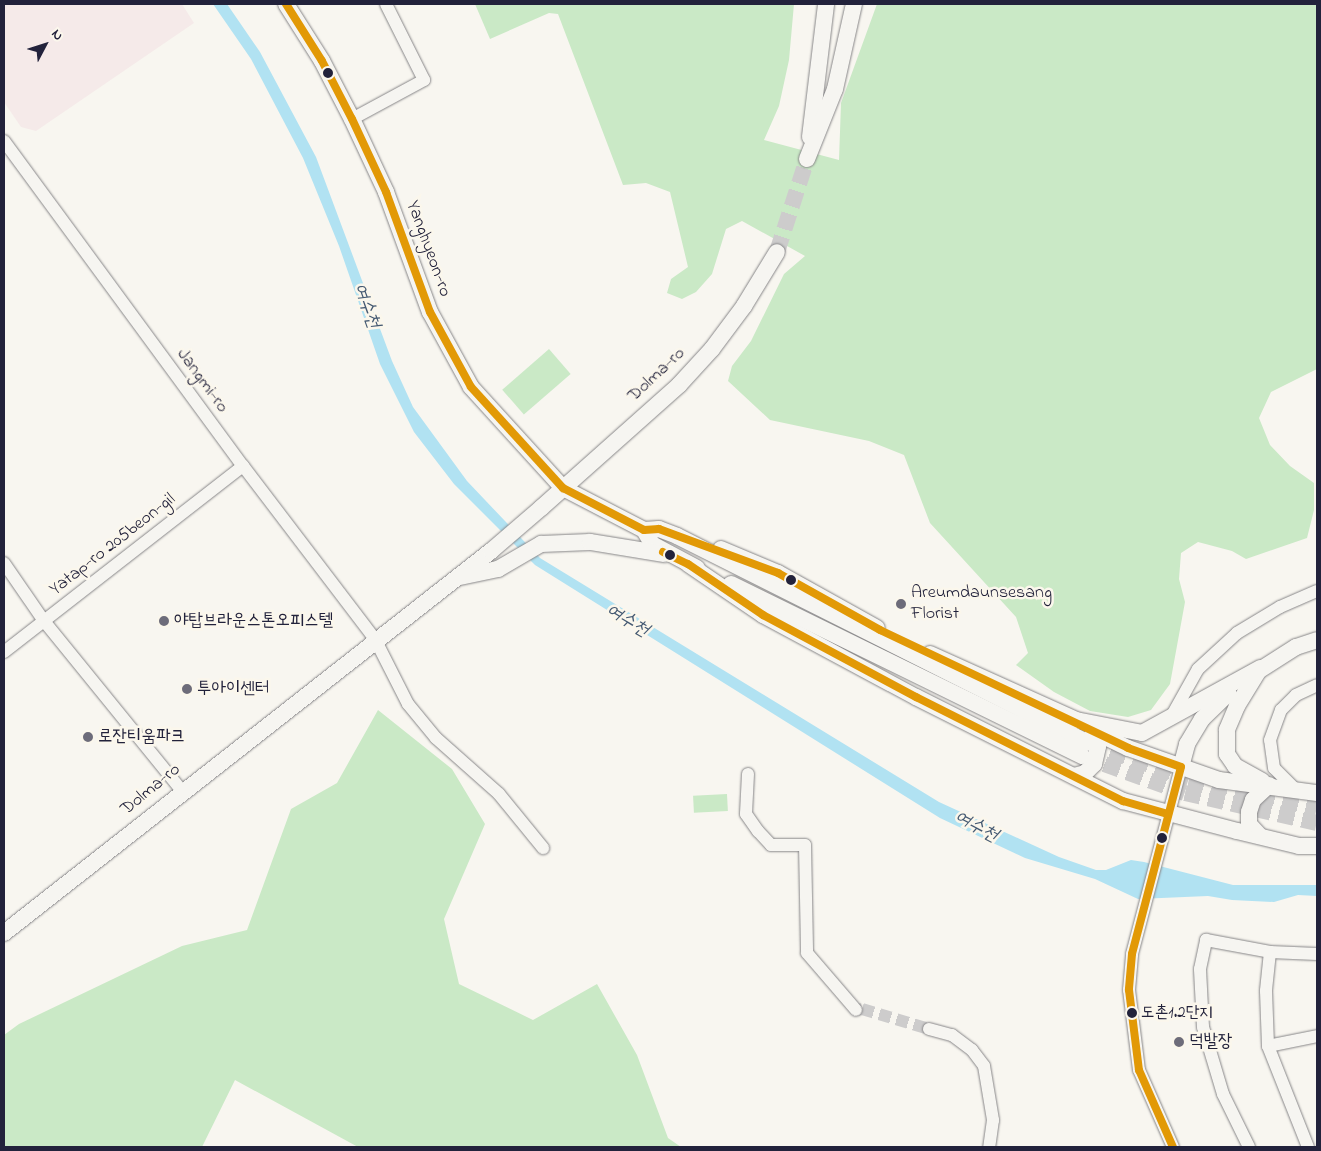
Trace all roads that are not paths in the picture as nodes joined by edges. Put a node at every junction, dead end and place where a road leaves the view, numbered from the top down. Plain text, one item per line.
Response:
1 (286, 4) edge
2 (386, 4) edge
3 (826, 4) edge
4 (854, 4) edge
5 (352, 119) junction
6 (4, 141) edge
7 (777, 252) tunnel mouth
8 (243, 466) junction
9 (563, 488) junction
10 (644, 530) junction
11 (677, 536) junction
12 (666, 554) junction
13 (4, 563) edge
14 (688, 564) junction
15 (455, 579) junction
16 (1317, 591) edge
17 (44, 621) junction
18 (375, 639) junction
19 (1317, 640) edge
20 (4, 652) edge
21 (1260, 668) junction
22 (1317, 685) edge
23 (1028, 699) junction
24 (1170, 719) junction
25 (1088, 744) junction
26 (1181, 767) junction
27 (748, 774) dead end
28 (1074, 776) junction
29 (1270, 785) junction
30 (1294, 788) junction
31 (182, 791) junction
32 (1317, 793) edge
33 (1168, 814) junction
34 (1260, 836) junction
35 (1317, 846) edge
36 (543, 848) dead end
37 (4, 933) edge
38 (1270, 952) junction
39 (1317, 954) edge
40 (856, 1010) tunnel mouth
41 (929, 1029) tunnel mouth
42 (1317, 1036) edge
43 (1268, 1046) junction
44 (1310, 1143) edge
45 (989, 1147) edge
46 (1173, 1147) edge
47 (1249, 1147) edge

1 - 5 main road, Yanghyeon-ro
2 - 5 street
3 - 4 main road
5 - 9 main road, Yanghyeon-ro
6 - 8 street, Jangmi-ro
7 - 9 main road, Dolma-ro
8 - 17 street, Yatap-ro 205beon-gil
8 - 18 street, Jangmi-ro
9 - 10 main road
9 - 15 main road, Dolma-ro
10 - 11 main road
10 - 12 main road
11 - 23 main road
11 - 25 main road
12 - 14 main road
12 - 15 main road
13 - 17 street
14 - 25 main road
14 - 28 main road
15 - 18 main road, Dolma-ro
16 - 24 street
17 - 20 street, Yatap-ro 205beon-gil
17 - 31 street
18 - 31 main road, Dolma-ro
18 - 36 street, Jangmi-ro
19 - 21 main road
21 - 24 main road
21 - 26 main road
21 - 30 main road
22 - 30 street
23 - 24 main road
23 - 25 main road
25 - 26 main road
25 - 28 main road
26 - 29 main road
26 - 33 street
27 - 40 street
28 - 33 main road
29 - 30 main road
29 - 34 main road
30 - 32 main road
31 - 37 main road, Dolma-ro
33 - 34 main road
33 - 46 street
34 - 35 main road
38 - 39 street
38 - 43 street
38 - 47 street
41 - 45 street
42 - 43 street
43 - 44 street

